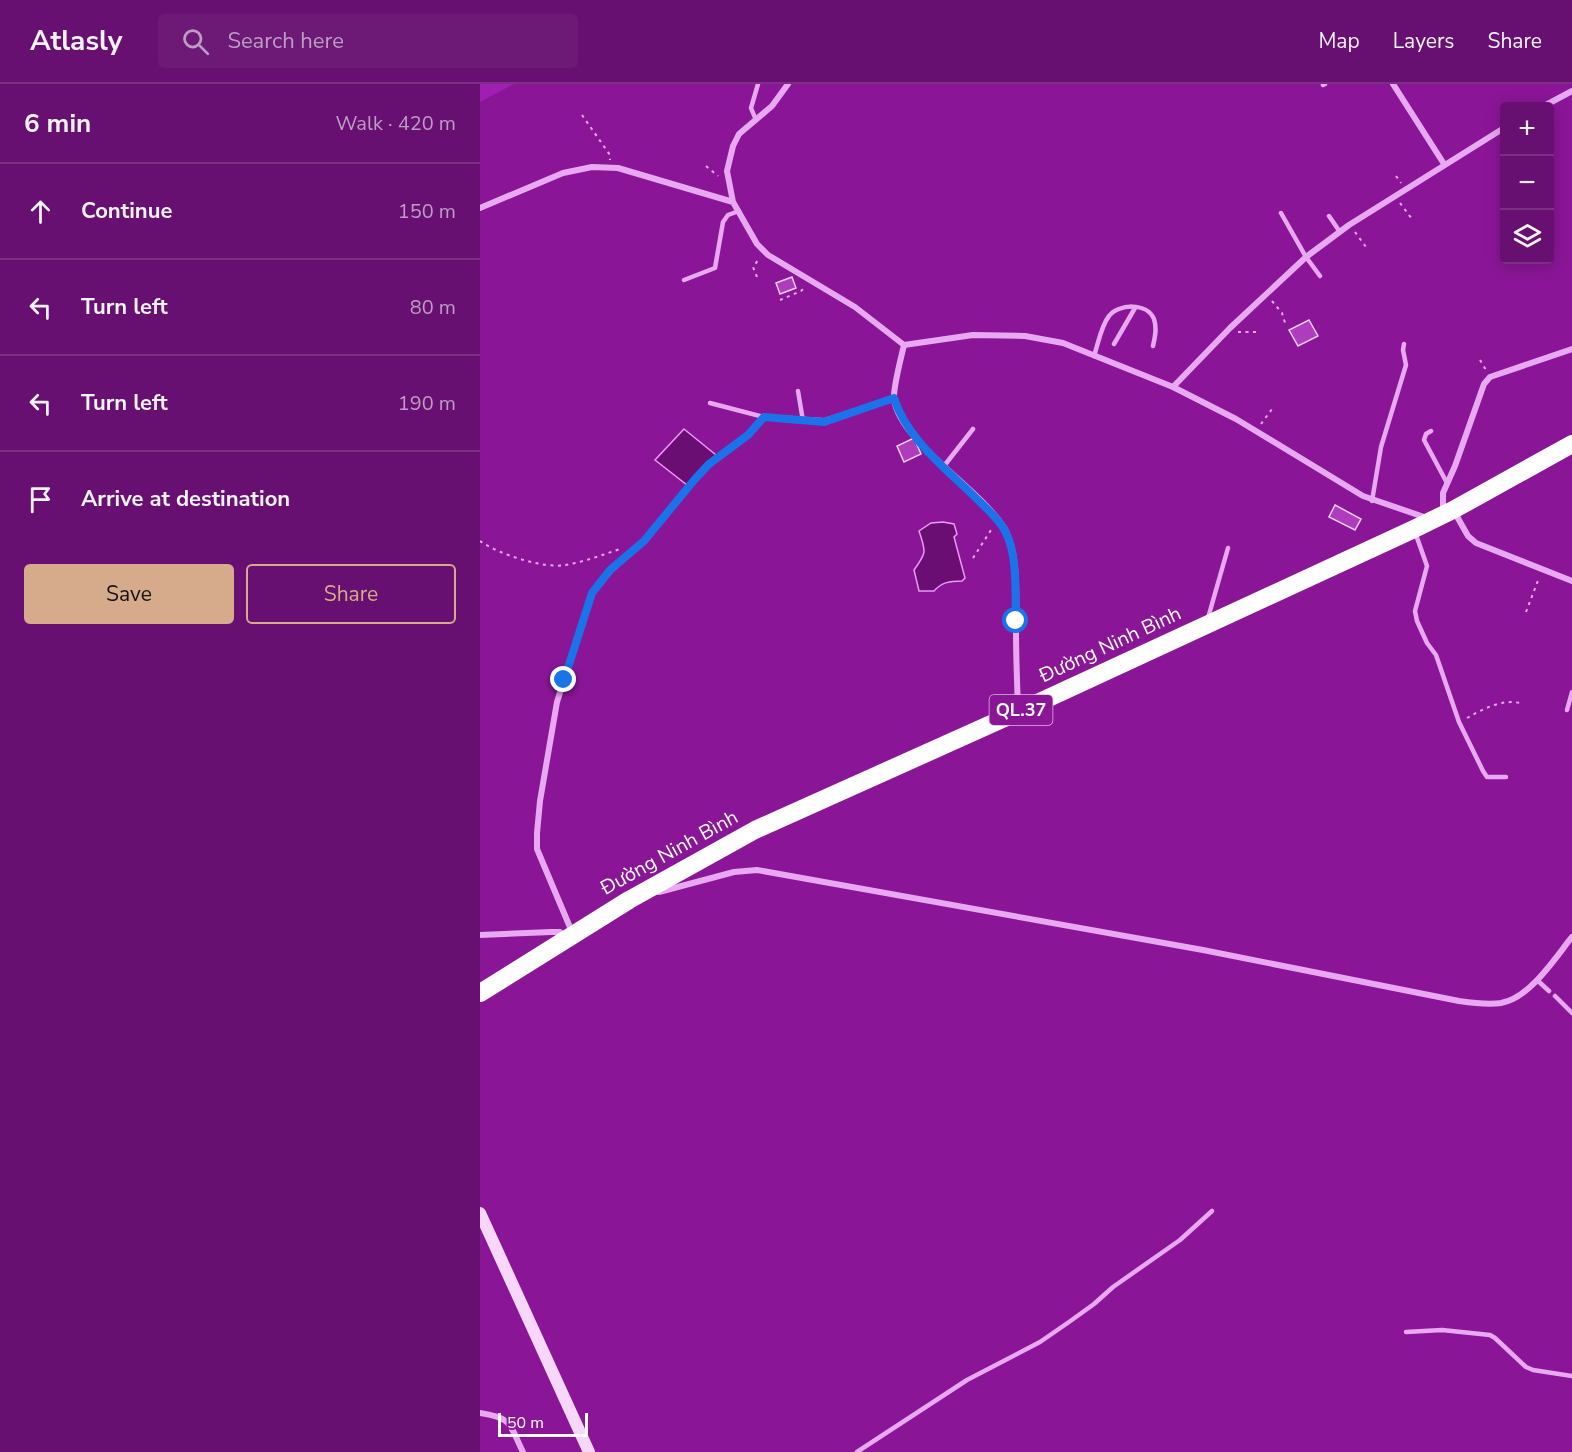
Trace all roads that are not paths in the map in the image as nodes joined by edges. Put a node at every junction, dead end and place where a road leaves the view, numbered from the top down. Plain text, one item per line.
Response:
1 (758, 84) edge
2 (788, 84) edge
3 (1393, 84) edge
4 (1572, 91) edge
5 (1551, 102) edge
6 (756, 120) junction
7 (1500, 130) edge
8 (1444, 164) junction
9 (734, 202) junction
10 (480, 208) edge
11 (738, 211) junction
12 (1281, 213) dead end
13 (1329, 216) dead end
14 (1340, 232) junction
15 (1306, 257) junction
16 (1320, 276) dead end
17 (684, 280) dead end
18 (1135, 308) junction
19 (1114, 344) dead end
20 (1404, 344) dead end
21 (904, 345) junction
22 (1153, 346) dead end
23 (1572, 349) edge
24 (1094, 356) junction
25 (1173, 387) junction
26 (798, 391) dead end
27 (894, 398) junction
28 (710, 403) dead end
29 (764, 417) junction
30 (804, 421) junction
31 (973, 429) dead end
32 (1431, 430) dead end
33 (1572, 444) edge
34 (944, 465) junction
35 (1447, 483) junction
36 (1372, 501) junction
37 (1443, 515) junction
38 (1414, 529) junction
39 (1228, 548) dead end
40 (1572, 581) edge
41 (1207, 624) junction
42 (1572, 692) edge
43 (1568, 710) dead end
44 (1018, 712) junction
45 (1506, 777) dead end
46 (629, 900) junction
47 (480, 935) edge
48 (570, 936) junction
49 (1572, 937) edge
50 (1537, 980) junction
51 (486, 989) edge
52 (1549, 991) dead end
53 (1555, 996) dead end
54 (480, 1002) edge
55 (1572, 1013) edge
56 (1212, 1211) dead end
57 (480, 1213) edge
58 (1406, 1332) dead end
59 (1572, 1376) edge
60 (480, 1413) edge
61 (523, 1452) edge
62 (589, 1452) edge
63 (857, 1452) edge

1 - 6 lane
2 - 6 street
3 - 8 street
4 - 5 street
6 - 9 street
7 - 8 street
8 - 14 street
9 - 10 street
9 - 11 street
11 - 17 lane
11 - 21 street
12 - 15 lane
13 - 14 lane
14 - 15 street
15 - 16 lane
15 - 25 street
18 - 19 lane
18 - 22 lane
18 - 24 lane
20 - 36 lane
21 - 24 street
21 - 27 street
23 - 35 street
24 - 25 street
25 - 36 street
26 - 30 lane
27 - 30 street
27 - 34 street
28 - 29 lane
29 - 30 street
29 - 48 street
31 - 34 lane
32 - 35 lane
33 - 37 highway, Đường Ninh Bình / QL.37
34 - 44 street
35 - 37 street
36 - 37 street
37 - 38 highway, Đường Ninh Bình / QL.37
37 - 40 street
38 - 41 highway, Đường Ninh Bình / QL.37
38 - 45 lane
39 - 41 lane
41 - 44 highway, Đường Ninh Bình / QL.37
42 - 43 lane
44 - 46 highway, Đường Ninh Bình / QL.37
46 - 48 highway, Đường Ninh Bình / QL.37
46 - 50 street
47 - 48 street
48 - 51 highway, Đường Ninh Bình / QL.37
49 - 50 street
50 - 52 lane
51 - 54 main road
53 - 55 lane
56 - 63 lane
57 - 62 main road
58 - 59 lane
60 - 61 street

